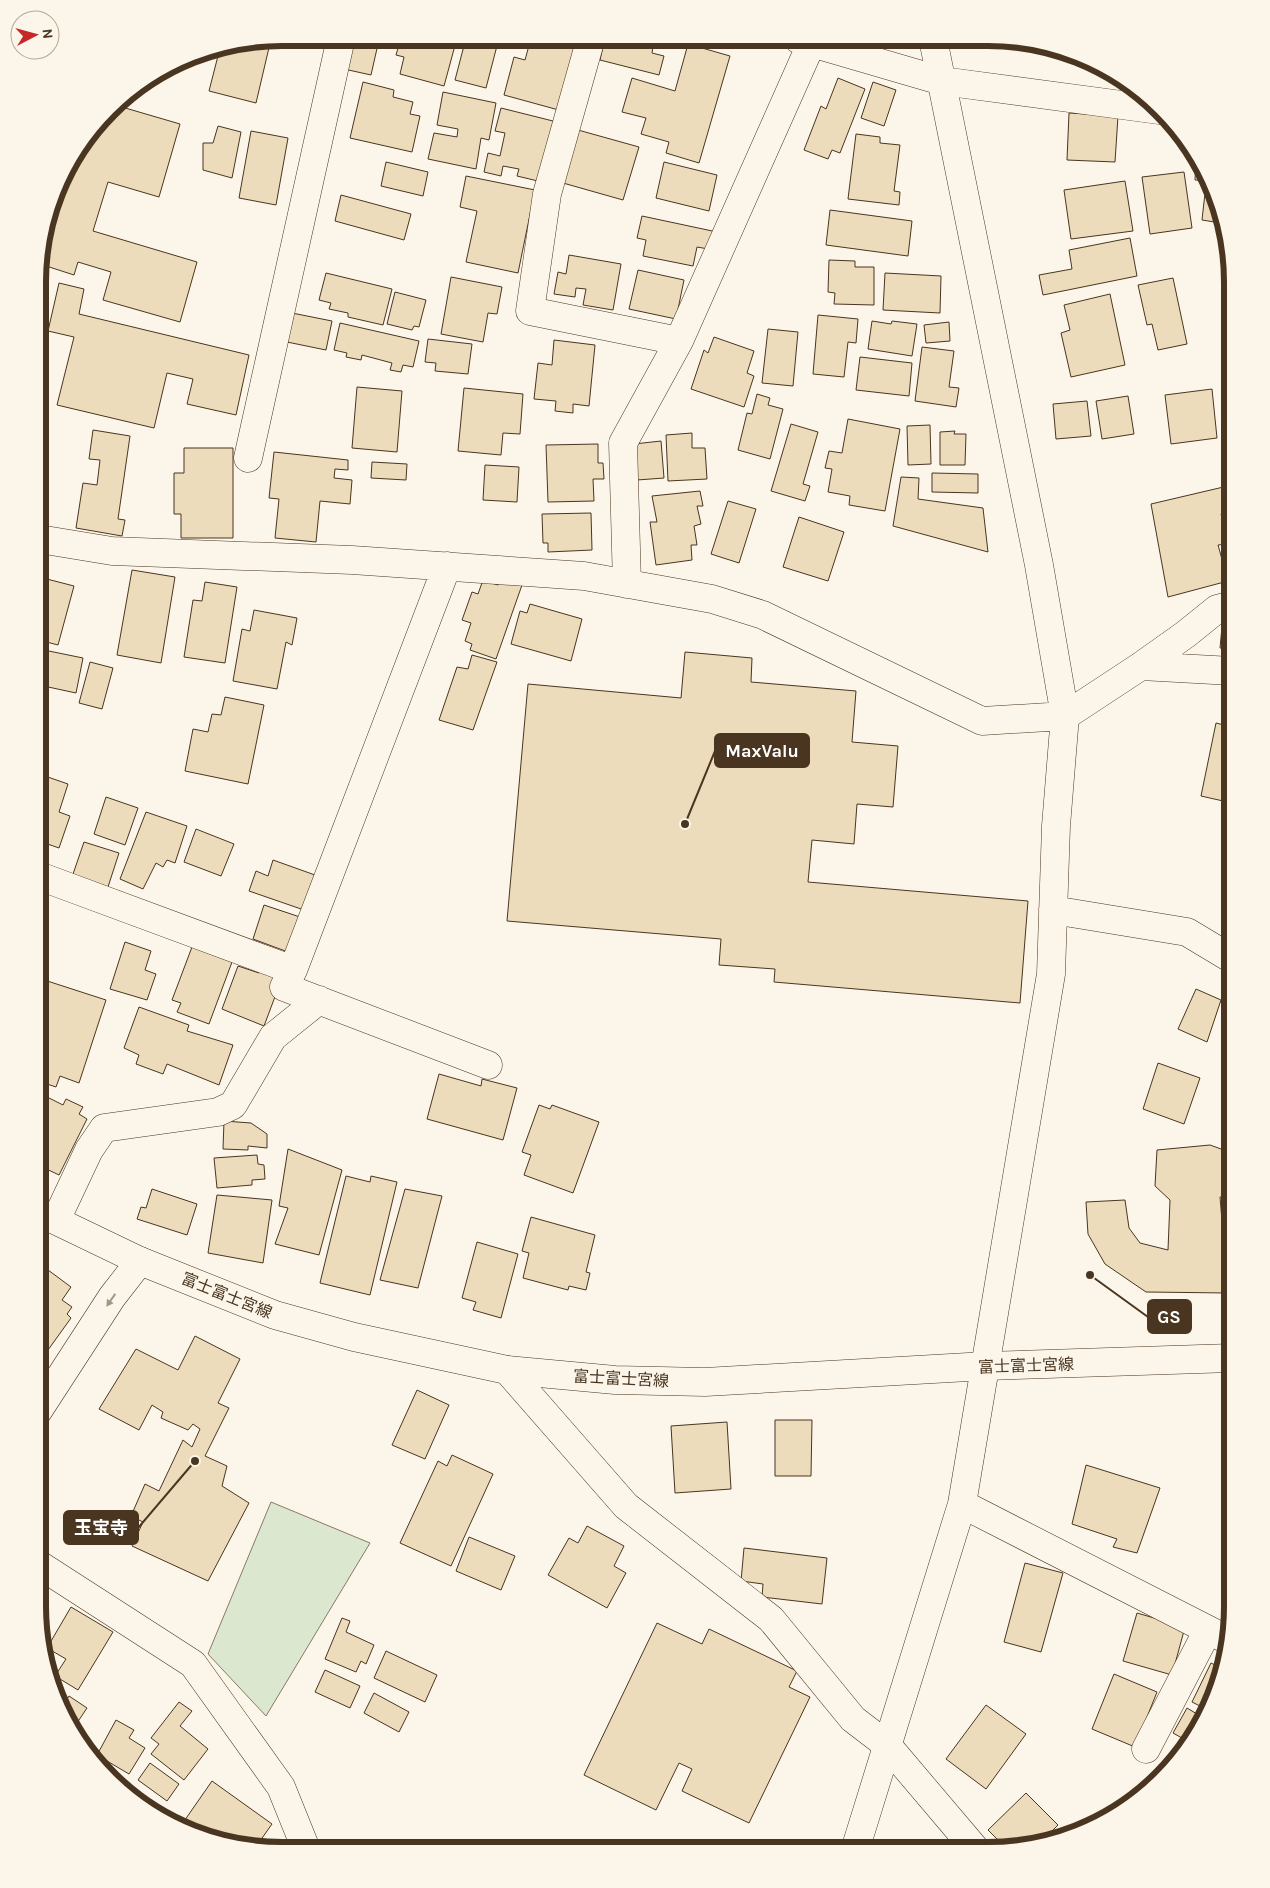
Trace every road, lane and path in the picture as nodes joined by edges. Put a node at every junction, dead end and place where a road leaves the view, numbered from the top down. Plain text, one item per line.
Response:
1 (339, 46) edge
2 (589, 46) edge
3 (802, 46) edge
4 (826, 46) edge
5 (935, 46) edge
6 (942, 80) junction
7 (1148, 108) edge
8 (679, 341) junction
9 (248, 458) dead end
10 (46, 540) edge
11 (447, 566) junction
12 (627, 584) junction
13 (1224, 607) edge
14 (1141, 666) junction
15 (1224, 671) edge
16 (1065, 716) junction
17 (46, 879) edge
18 (1053, 910) junction
19 (1224, 954) edge
20 (293, 970) junction
21 (319, 1000) junction
22 (488, 1065) dead end
23 (47, 1216) edge
24 (140, 1261) junction
25 (1224, 1358) edge
26 (986, 1366) junction
27 (507, 1370) junction
28 (46, 1400) edge
29 (962, 1504) junction
30 (46, 1569) edge
31 (1218, 1635) edge
32 (887, 1745) junction
33 (1146, 1749) dead end
34 (303, 1842) edge
35 (857, 1842) edge
36 (969, 1842) edge

1 - 9 street
2 - 8 street
3 - 8 street
4 - 6 street
5 - 6 street
6 - 7 street
6 - 16 street
8 - 12 street
10 - 11 street
11 - 12 street
11 - 20 street
12 - 16 street
13 - 14 street
14 - 15 street
14 - 16 street
16 - 18 street
17 - 20 street
18 - 19 street
18 - 26 street
20 - 21 street
21 - 22 street
21 - 23 street
23 - 24 street, 富士富士宮線
24 - 27 street, 富士富士宮線
24 -> 28 street
25 - 26 street, 富士富士宮線
26 - 27 street, 富士富士宮線
26 - 29 street
27 - 32 street
29 - 31 street
29 - 32 street
30 - 34 street
31 - 33 street
32 - 35 street
32 - 36 street

